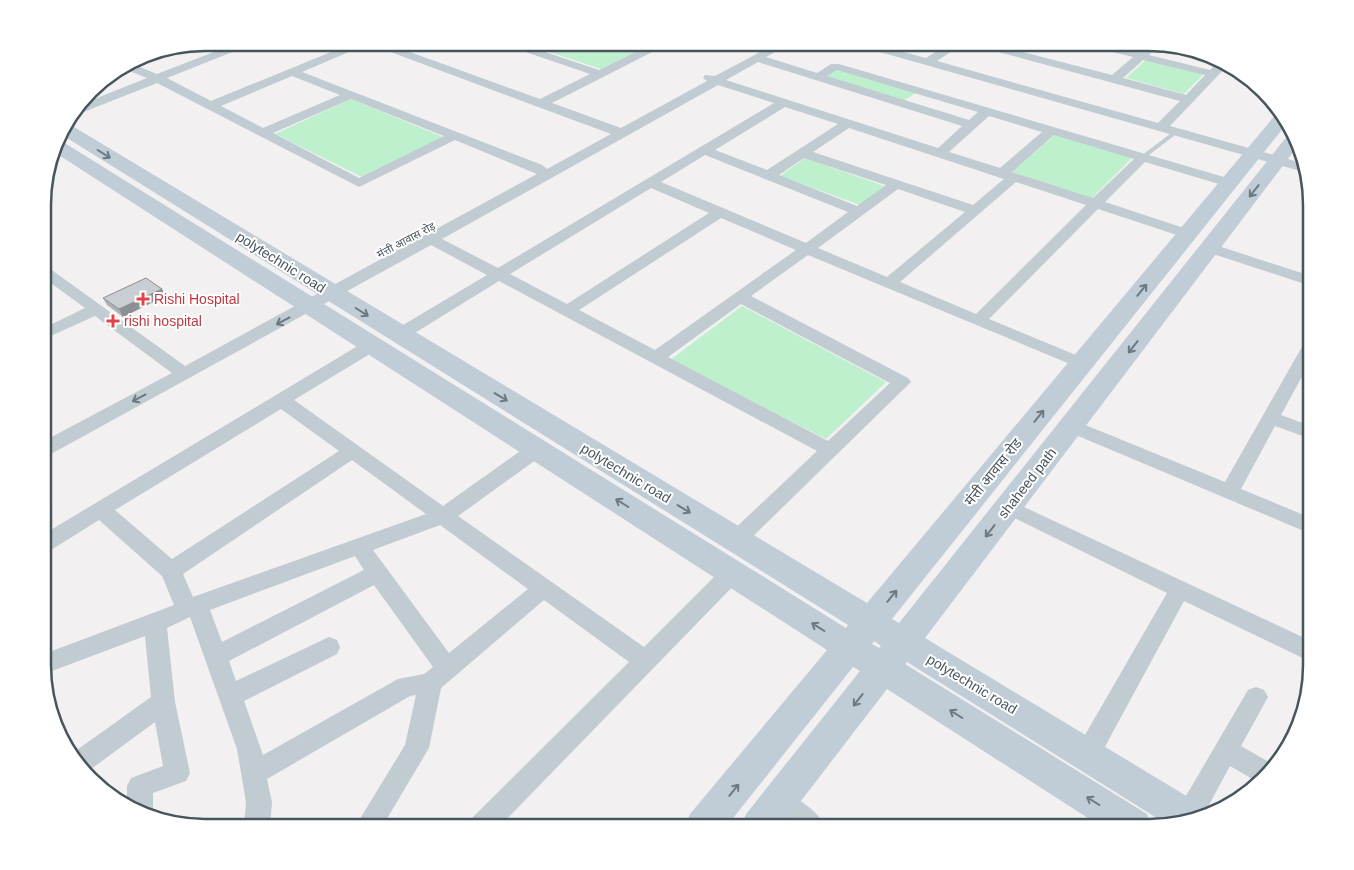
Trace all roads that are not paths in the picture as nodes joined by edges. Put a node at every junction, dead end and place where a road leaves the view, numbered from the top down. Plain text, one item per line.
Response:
1 (758, 51) edge
2 (767, 51) edge
3 (891, 51) edge
4 (944, 51) edge
5 (1011, 51) edge
6 (1122, 51) edge
7 (1147, 51) edge
8 (221, 52) edge
9 (338, 52) edge
10 (403, 52) edge
11 (536, 52) edge
12 (644, 52) edge
13 (1141, 56) junction
14 (928, 62) junction
15 (1218, 68) edge
16 (135, 69) edge
17 (961, 71) junction
18 (292, 72) junction
19 (600, 74) junction
20 (1213, 74) junction
21 (818, 77) junction
22 (157, 78) junction
23 (711, 79) junction
24 (1115, 79) junction
25 (928, 94) junction
26 (350, 95) junction
27 (1188, 99) junction
28 (784, 102) junction
29 (542, 103) junction
30 (87, 106) edge
31 (211, 106) junction
32 (911, 106) junction
33 (987, 111) junction
34 (848, 123) junction
35 (1279, 124) edge
36 (971, 125) junction
37 (1161, 128) junction
38 (617, 130) junction
39 (1052, 130) junction
40 (70, 132) edge
41 (1176, 132) junction
42 (264, 133) junction
43 (454, 136) junction
44 (1289, 142) edge
45 (62, 148) edge
46 (704, 150) junction
47 (803, 153) junction
48 (940, 153) junction
49 (1143, 157) junction
50 (1265, 157) junction
51 (1298, 167) edge
52 (542, 172) junction
53 (1008, 175) junction
54 (768, 176) junction
55 (650, 183) junction
56 (1229, 183) junction
57 (897, 184) junction
58 (1096, 204) junction
59 (974, 210) junction
60 (720, 212) junction
61 (860, 212) junction
62 (431, 239) junction
63 (1199, 241) junction
64 (808, 249) junction
65 (498, 274) junction
66 (51, 276) edge
67 (1302, 278) edge
68 (889, 282) junction
69 (315, 296) junction
70 (740, 297) junction
71 (96, 309) junction
72 (567, 311) junction
73 (979, 320) junction
74 (51, 331) edge
75 (399, 334) junction
76 (372, 344) junction
77 (655, 358) junction
78 (1302, 361) edge
79 (1082, 364) junction
80 (179, 370) junction
81 (281, 400) junction
82 (1271, 418) junction
83 (1071, 426) junction
84 (1302, 430) edge
85 (51, 433) edge
86 (51, 445) edge
87 (537, 449) junction
88 (830, 450) junction
89 (352, 451) junction
90 (1230, 491) junction
91 (1009, 507) junction
92 (100, 510) junction
93 (443, 516) junction
94 (1302, 522) edge
95 (51, 540) edge
96 (736, 540) junction
97 (360, 547) junction
98 (171, 571) junction
99 (732, 573) junction
100 (377, 574) junction
101 (544, 588) junction
102 (1180, 589) junction
103 (192, 607) junction
104 (871, 622) junction
105 (155, 623) junction
106 (903, 642) junction
107 (329, 647) dead end
108 (850, 647) junction
109 (1302, 648) edge
110 (216, 656) junction
111 (51, 661) edge
112 (645, 661) junction
113 (883, 668) junction
114 (439, 676) junction
115 (230, 696) junction
116 (1256, 697) dead end
117 (163, 702) junction
118 (1226, 750) junction
119 (1087, 755) junction
120 (84, 760) edge
121 (1261, 771) edge
122 (254, 772) junction
123 (779, 802) junction
124 (140, 804) edge
125 (1192, 813) edge
126 (1184, 815) edge
127 (710, 818) edge
128 (766, 818) edge
129 (801, 818) edge
130 (1120, 818) edge
131 (258, 819) edge
132 (374, 819) edge
133 (489, 819) edge

1 - 23 street
2 - 21 street
3 - 14 street
4 - 14 street
5 - 24 street
6 - 13 street
7 - 13 street
8 - 22 street
9 - 18 street
10 - 29 street
11 - 19 street
12 - 19 street
13 - 20 street
13 - 24 street
14 - 17 street
15 - 20 street
16 - 22 street
17 - 25 street
17 - 37 street
18 - 26 street
18 - 31 street
19 - 29 street
20 - 27 street
21 - 25 street
21 - 32 street
22 - 30 street
22 - 31 street
23 - 28 street
23 - 38 street
24 - 27 street
25 - 32 street
25 - 33 street
26 - 42 street
26 - 43 street
27 - 37 street
28 - 34 street
28 - 46 street
29 - 38 street
31 - 42 street
32 - 36 street
33 - 36 street
33 - 39 street
34 - 47 street
34 - 48 street
35 - 50 street, मंत्ती आवास रोड
36 - 48 street
37 - 41 street
38 - 52 street
39 - 49 street
39 - 53 street
40 -> 69 street, polytechnic road
41 - 49 lane
41 - 50 street
42 - 43 street
43 - 52 street
44 - 50 street, shaheed path
45 - 69 street
46 - 54 street
46 - 55 street
47 - 54 street
47 - 57 street
48 - 53 street
49 - 56 street
49 - 58 street
50 - 51 street
50 - 56 street, मंत्ती आवास रोड
50 -> 63 street, shaheed path
52 - 62 street
52 - 69 street, मंत्ती आवास रोड़
53 - 58 street
53 - 59 street
54 - 61 street
55 - 60 street
55 - 65 street
56 - 63 street, मंत्ती आवास रोड
57 - 59 street
57 - 61 street
58 - 63 street
58 - 73 street
59 - 68 street
60 - 64 street
60 - 72 street
61 - 64 street
62 - 65 street
62 - 69 street
63 - 67 street
79 -> 63 street, मंत्ती आवास रोड
63 -> 83 street, shaheed path
64 - 68 street
64 - 70 street
65 - 72 street
65 - 75 street
66 - 71 street
68 - 73 street
69 -> 75 street, polytechnic road
69 - 76 street
69 - 80 street
70 - 77 street
70 - 88 street
71 - 74 street
71 - 80 street
72 - 77 street
73 - 79 street
75 -> 96 street, polytechnic road
76 - 81 street
76 - 87 street
77 - 88 street
78 - 82 street
104 -> 79 street, मंत्ती आवास रोड
80 - 85 street
80 -> 86 street
81 - 89 street
81 - 92 street
82 - 84 street
82 - 90 street
83 - 90 street
83 - 91 street, shaheed path
87 - 93 street
99 -> 87 street
88 - 96 street
89 - 93 street
89 - 98 street
90 - 94 street
91 - 102 street
91 -> 106 street, shaheed path
92 - 95 street
92 - 98 street
93 - 97 street
93 - 101 street
96 - 104 street, polytechnic road
97 - 100 street
97 - 103 street
98 - 103 street
108 -> 99 street
99 - 112 street
100 - 110 street
100 - 114 street
101 - 112 street
101 - 114 street
102 - 109 street
102 - 119 street
103 - 105 street
103 - 110 street
104 - 106 street, polytechnic road
104 - 108 street, मंत्ती आवास रोड
105 - 111 street
105 - 117 street
106 - 113 street, shaheed path
106 - 119 street, polytechnic road
107 - 115 street
108 - 113 street
127 -> 108 street, मंत्ती आवास रोड
110 - 115 street
112 - 133 street
113 -> 123 street, shaheed path
130 -> 113 street
114 - 122 street
114 - 132 street
115 - 122 street
116 - 118 street
117 - 120 street
117 - 124 street
118 - 121 street
118 - 125 street
119 - 126 street, polytechnic road
122 - 131 street
123 - 128 street, shaheed path
123 - 129 street

